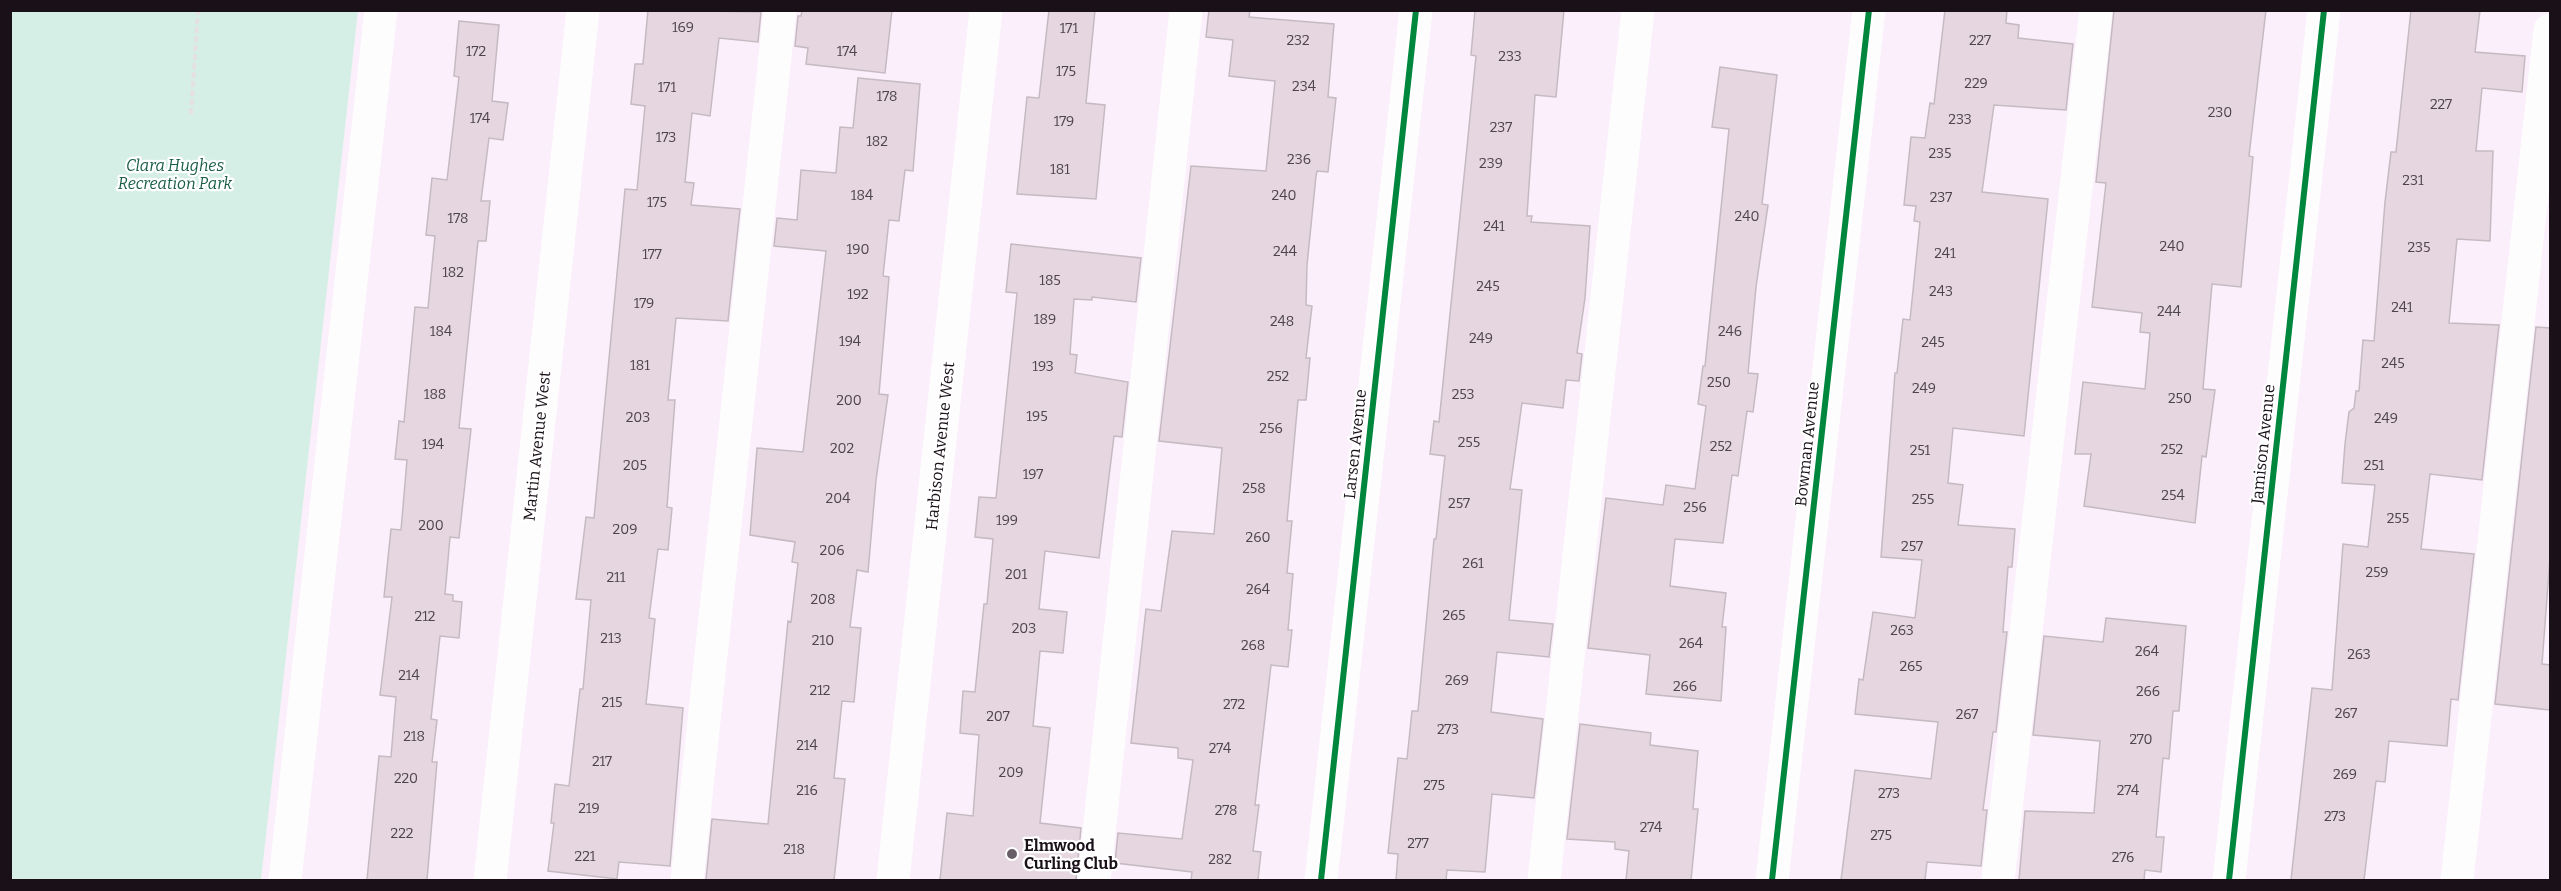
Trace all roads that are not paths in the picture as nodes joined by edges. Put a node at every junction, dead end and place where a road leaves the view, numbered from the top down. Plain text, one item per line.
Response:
1 (381, 10) edge
2 (583, 10) edge
3 (780, 10) edge
4 (986, 10) edge
5 (1186, 10) edge
6 (1416, 10) edge
7 (1638, 10) edge
8 (1869, 10) edge
9 (2096, 10) edge
10 (2324, 10) edge
11 (2550, 30) edge
12 (285, 880) edge
13 (490, 880) edge
14 (687, 880) edge
15 (893, 880) edge
16 (1094, 880) edge
17 (1321, 880) edge
18 (1544, 880) edge
19 (1772, 880) edge
20 (1998, 880) edge
21 (2229, 880) edge
22 (2457, 880) edge

1 - 12 street
2 - 13 street, Martin Avenue West
3 - 14 street
4 - 15 street, Harbison Avenue West
5 - 16 street
6 - 17 street, Larsen Avenue
7 - 18 street
8 - 19 street, Bowman Avenue
9 - 20 street
10 - 21 street, Jamison Avenue
11 - 22 street

